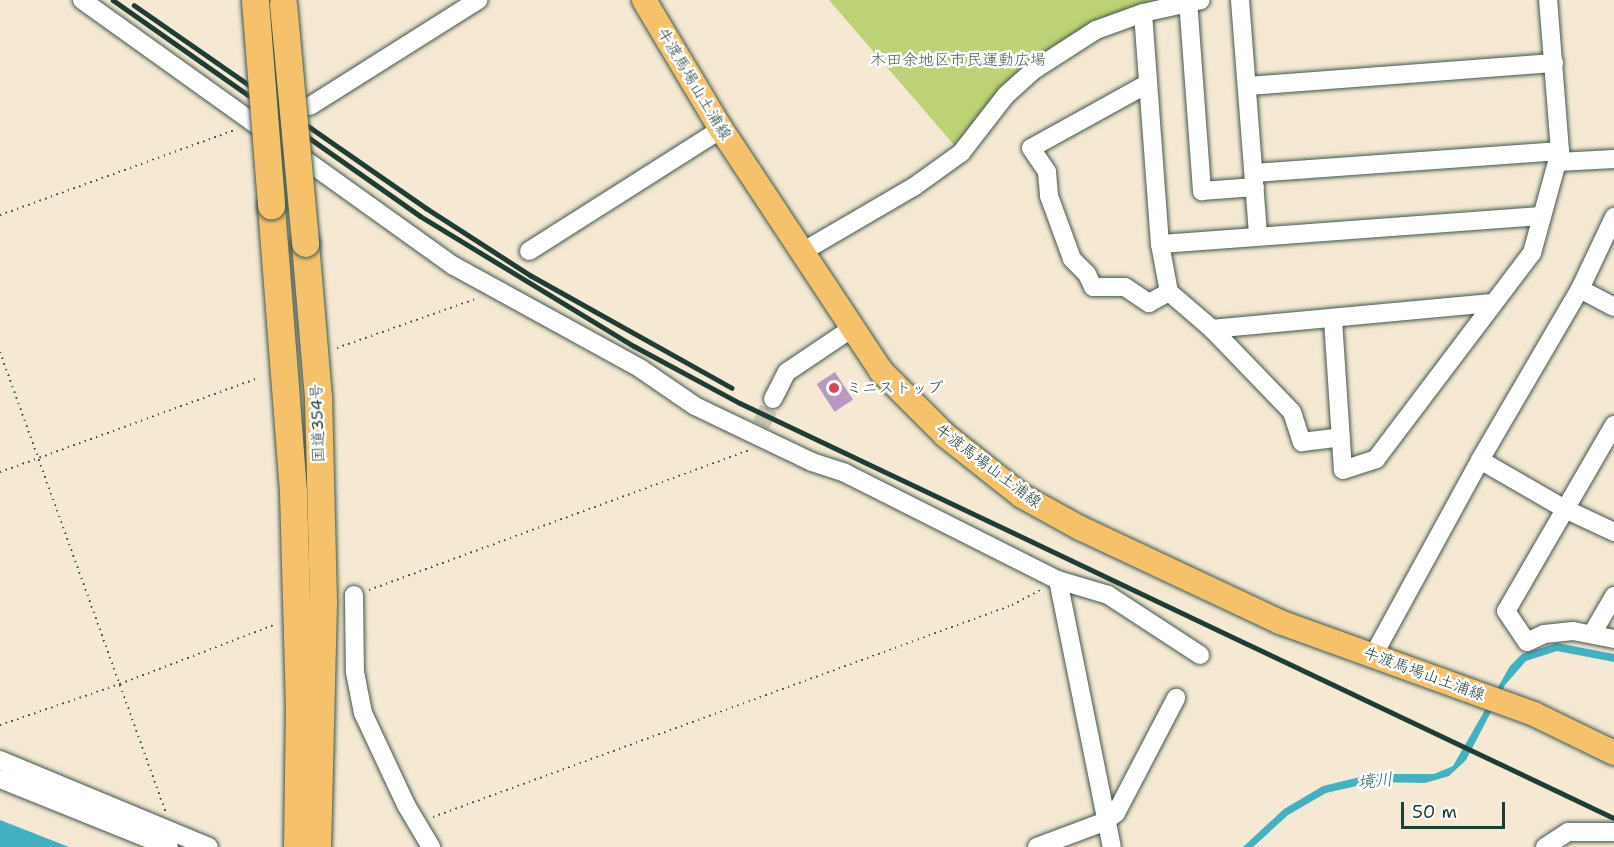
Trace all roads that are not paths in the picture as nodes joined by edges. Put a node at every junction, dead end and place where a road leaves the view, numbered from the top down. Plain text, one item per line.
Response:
1 (82, 0) edge
2 (255, 0) edge
3 (478, 0) edge
4 (644, 0) edge
5 (1188, 0) edge
6 (1202, 0) edge
7 (1240, 0) edge
8 (1548, 0) edge
9 (283, 2) edge
10 (1143, 13) junction
11 (1554, 63) junction
12 (1147, 84) junction
13 (1246, 86) junction
14 (310, 106) dead end
15 (722, 129) junction
16 (1559, 156) junction
17 (1614, 159) edge
18 (1254, 180) junction
19 (1542, 216) junction
20 (1614, 217) edge
21 (1258, 236) junction
22 (1160, 244) junction
23 (529, 251) dead end
24 (802, 252) junction
25 (1580, 289) junction
26 (1169, 292) junction
27 (1491, 303) junction
28 (1614, 307) edge
29 (1333, 320) junction
30 (852, 329) junction
31 (1212, 329) junction
32 (773, 399) tunnel mouth
33 (1614, 425) edge
34 (1341, 437) junction
35 (1480, 460) junction
36 (1565, 509) junction
37 (1614, 532) edge
38 (1058, 580) junction
39 (354, 595) road end
40 (1614, 597) edge
41 (1592, 634) junction
42 (1614, 639) edge
43 (1374, 654) junction
44 (1200, 655) dead end
45 (1176, 698) dead end
46 (1614, 753) edge
47 (0, 760) edge
48 (0, 779) edge
49 (1106, 821) junction
50 (1614, 832) edge
51 (169, 847) edge
52 (209, 847) edge
53 (297, 847) edge
54 (317, 847) edge
55 (431, 847) edge
56 (1037, 847) edge
57 (1112, 847) edge
58 (1545, 847) edge

1 - 38 street
2 - 53 highway, 国道354号, bridge
3 - 14 street
4 - 15 main road, 牛渡馬場山土浦線
5 - 6 street
5 - 10 street
5 - 18 street
7 - 13 street
8 - 11 street
9 - 54 highway, 国道354号, bridge
10 - 12 street
10 - 24 street
11 - 13 street
11 - 16 street
12 - 22 street
12 - 26 street
13 - 18 street
15 - 23 street
15 - 24 main road, 牛渡馬場山土浦線
16 - 17 street
16 - 18 street
16 - 19 street
18 - 21 street
19 - 21 street
19 - 27 street
20 - 25 street
21 - 22 street
22 - 26 street
24 - 30 main road, 牛渡馬場山土浦線
25 - 28 street
25 - 35 street
26 - 31 street
27 - 29 street
27 - 34 street
29 - 31 street
29 - 34 street
30 - 32 street
30 - 43 main road, 牛渡馬場山土浦線
31 - 34 street
33 - 36 street
35 - 36 street
35 - 43 street
36 - 37 street
36 - 41 street
38 - 44 street
38 - 49 street
39 - 55 street
40 - 41 street
41 - 42 street
43 - 46 main road, 牛渡馬場山土浦線
45 - 49 street
47 - 52 street
48 - 51 street
49 - 56 street
49 - 57 street
50 - 58 street

